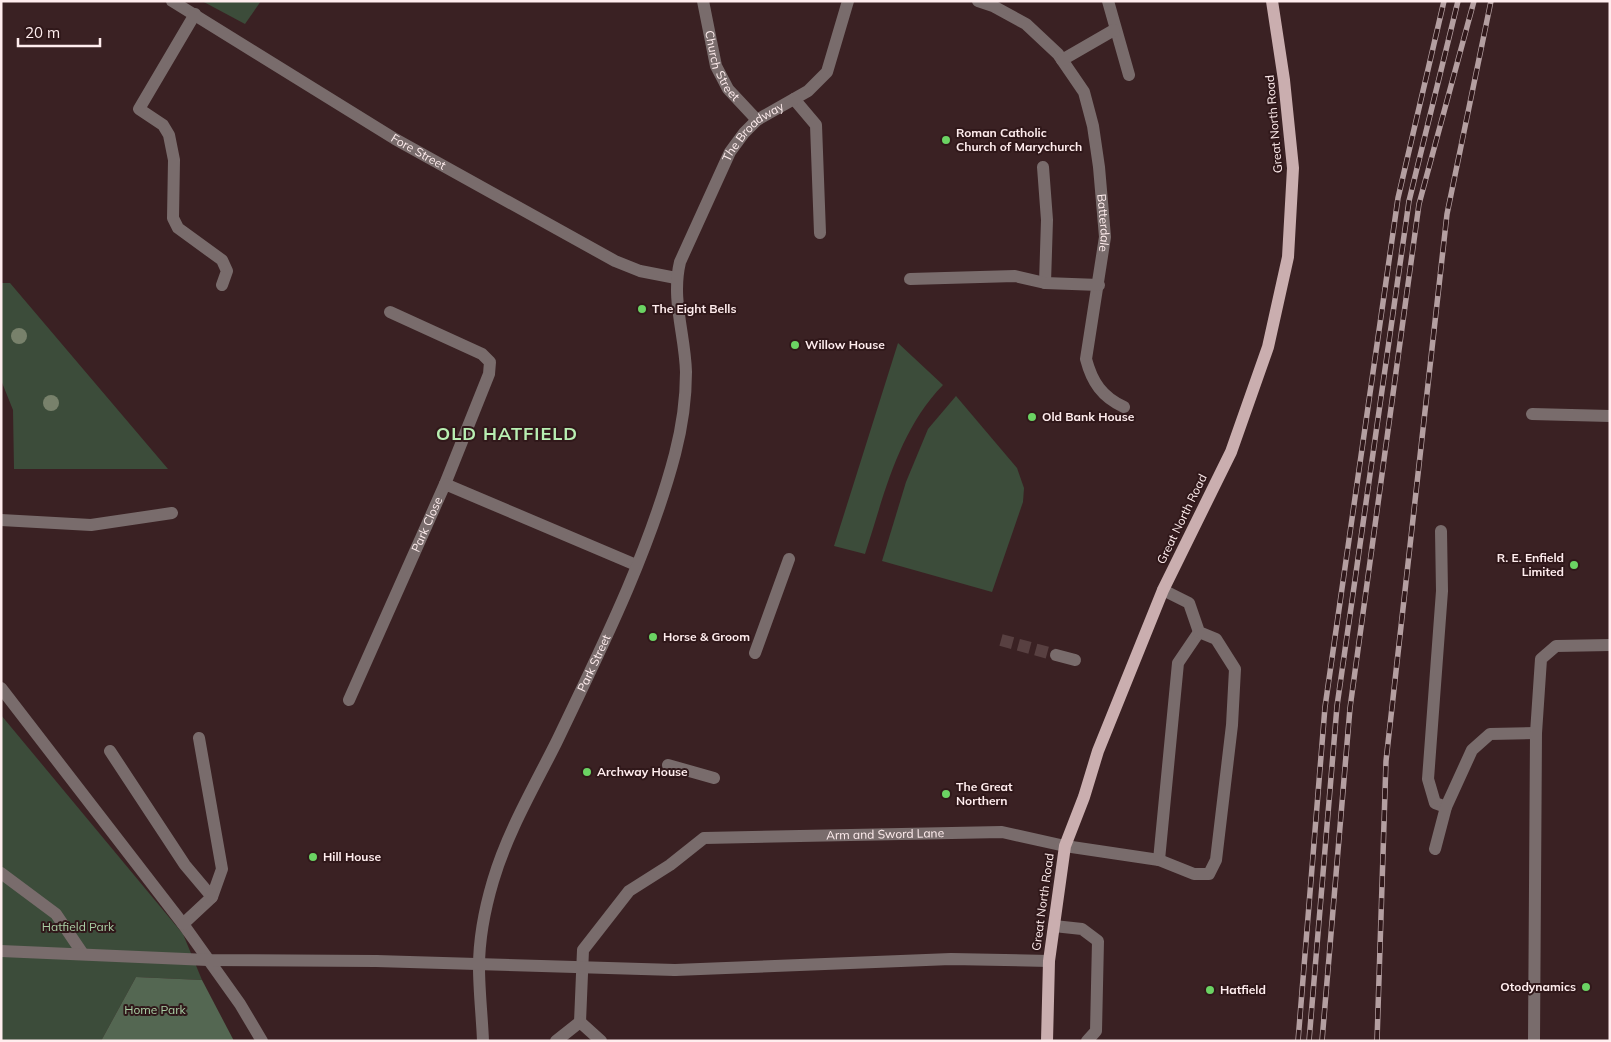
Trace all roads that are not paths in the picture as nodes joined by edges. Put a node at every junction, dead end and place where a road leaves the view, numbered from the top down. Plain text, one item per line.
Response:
1 (172, 1) edge
2 (703, 1) edge
3 (848, 1) edge
4 (978, 1) edge
5 (1108, 1) edge
6 (1273, 7) edge
7 (195, 14) junction
8 (1114, 30) junction
9 (1062, 60) junction
10 (1129, 75) dead end
11 (794, 99) junction
12 (757, 120) junction
13 (1043, 167) dead end
14 (820, 233) dead end
15 (676, 278) junction
16 (910, 279) dead end
17 (1045, 283) junction
18 (222, 285) dead end
19 (1099, 285) junction
20 (390, 312) dead end
21 (1124, 408) dead end
22 (1532, 414) dead end
23 (1610, 416) edge
24 (445, 484) junction
25 (172, 513) dead end
26 (1, 520) edge
27 (1441, 531) dead end
28 (789, 559) dead end
29 (636, 565) junction
30 (1163, 590) junction
31 (1199, 632) junction
32 (1610, 645) edge
33 (756, 652) dead end
34 (1056, 655) tunnel mouth
35 (1075, 660) dead end
36 (1, 688) edge
37 (349, 700) dead end
38 (1536, 733) junction
39 (199, 738) dead end
40 (110, 751) dead end
41 (668, 765) dead end
42 (714, 778) dead end
43 (1446, 807) junction
44 (1065, 846) junction
45 (1435, 849) dead end
46 (1159, 860) junction
47 (1, 873) edge
48 (212, 897) junction
49 (183, 924) junction
50 (1054, 926) junction
51 (1, 951) edge
52 (83, 954) junction
53 (208, 960) junction
54 (1049, 960) junction
55 (580, 1022) junction
56 (262, 1041) edge
57 (483, 1041) edge
58 (556, 1041) edge
59 (601, 1041) edge
60 (1047, 1041) edge
61 (1087, 1041) edge
62 (1534, 1041) edge

1 - 7 street, Fore Street
2 - 12 street, Church Street
3 - 11 street, The Broadway
4 - 9 street, Batterdale
5 - 8 street
6 - 30 main road, Great North Road
7 - 15 street, Fore Street
7 - 18 street
8 - 9 street
8 - 10 street
9 - 19 street, Batterdale
11 - 12 street, The Broadway
11 - 14 street
12 - 15 street, The Broadway
13 - 17 street
15 - 29 street, Park Street
16 - 17 street
17 - 19 street
19 - 21 street, Batterdale
20 - 24 street
22 - 23 street
24 - 29 street, Park Close
24 - 37 street, Park Close
25 - 26 street
27 - 43 street
28 - 33 street
29 - 57 street, Park Street
30 - 31 street
30 - 44 main road, Great North Road
31 - 46 street
31 - 46 street, Arm and Sword Lane
32 - 38 street
34 - 35 street
36 - 49 street
38 - 43 street
38 - 62 street
39 - 48 street
40 - 48 street
41 - 42 street
43 - 45 street
44 - 46 street, Arm and Sword Lane
44 - 50 main road, Great North Road
44 - 55 street, Arm and Sword Lane
47 - 52 street
48 - 49 street
49 - 53 street
50 - 54 main road, Great North Road
50 - 61 street
51 - 52 street
52 - 53 street
53 - 54 street, bridge
53 - 56 street
54 - 60 main road, Great North Road
55 - 58 street
55 - 59 street

